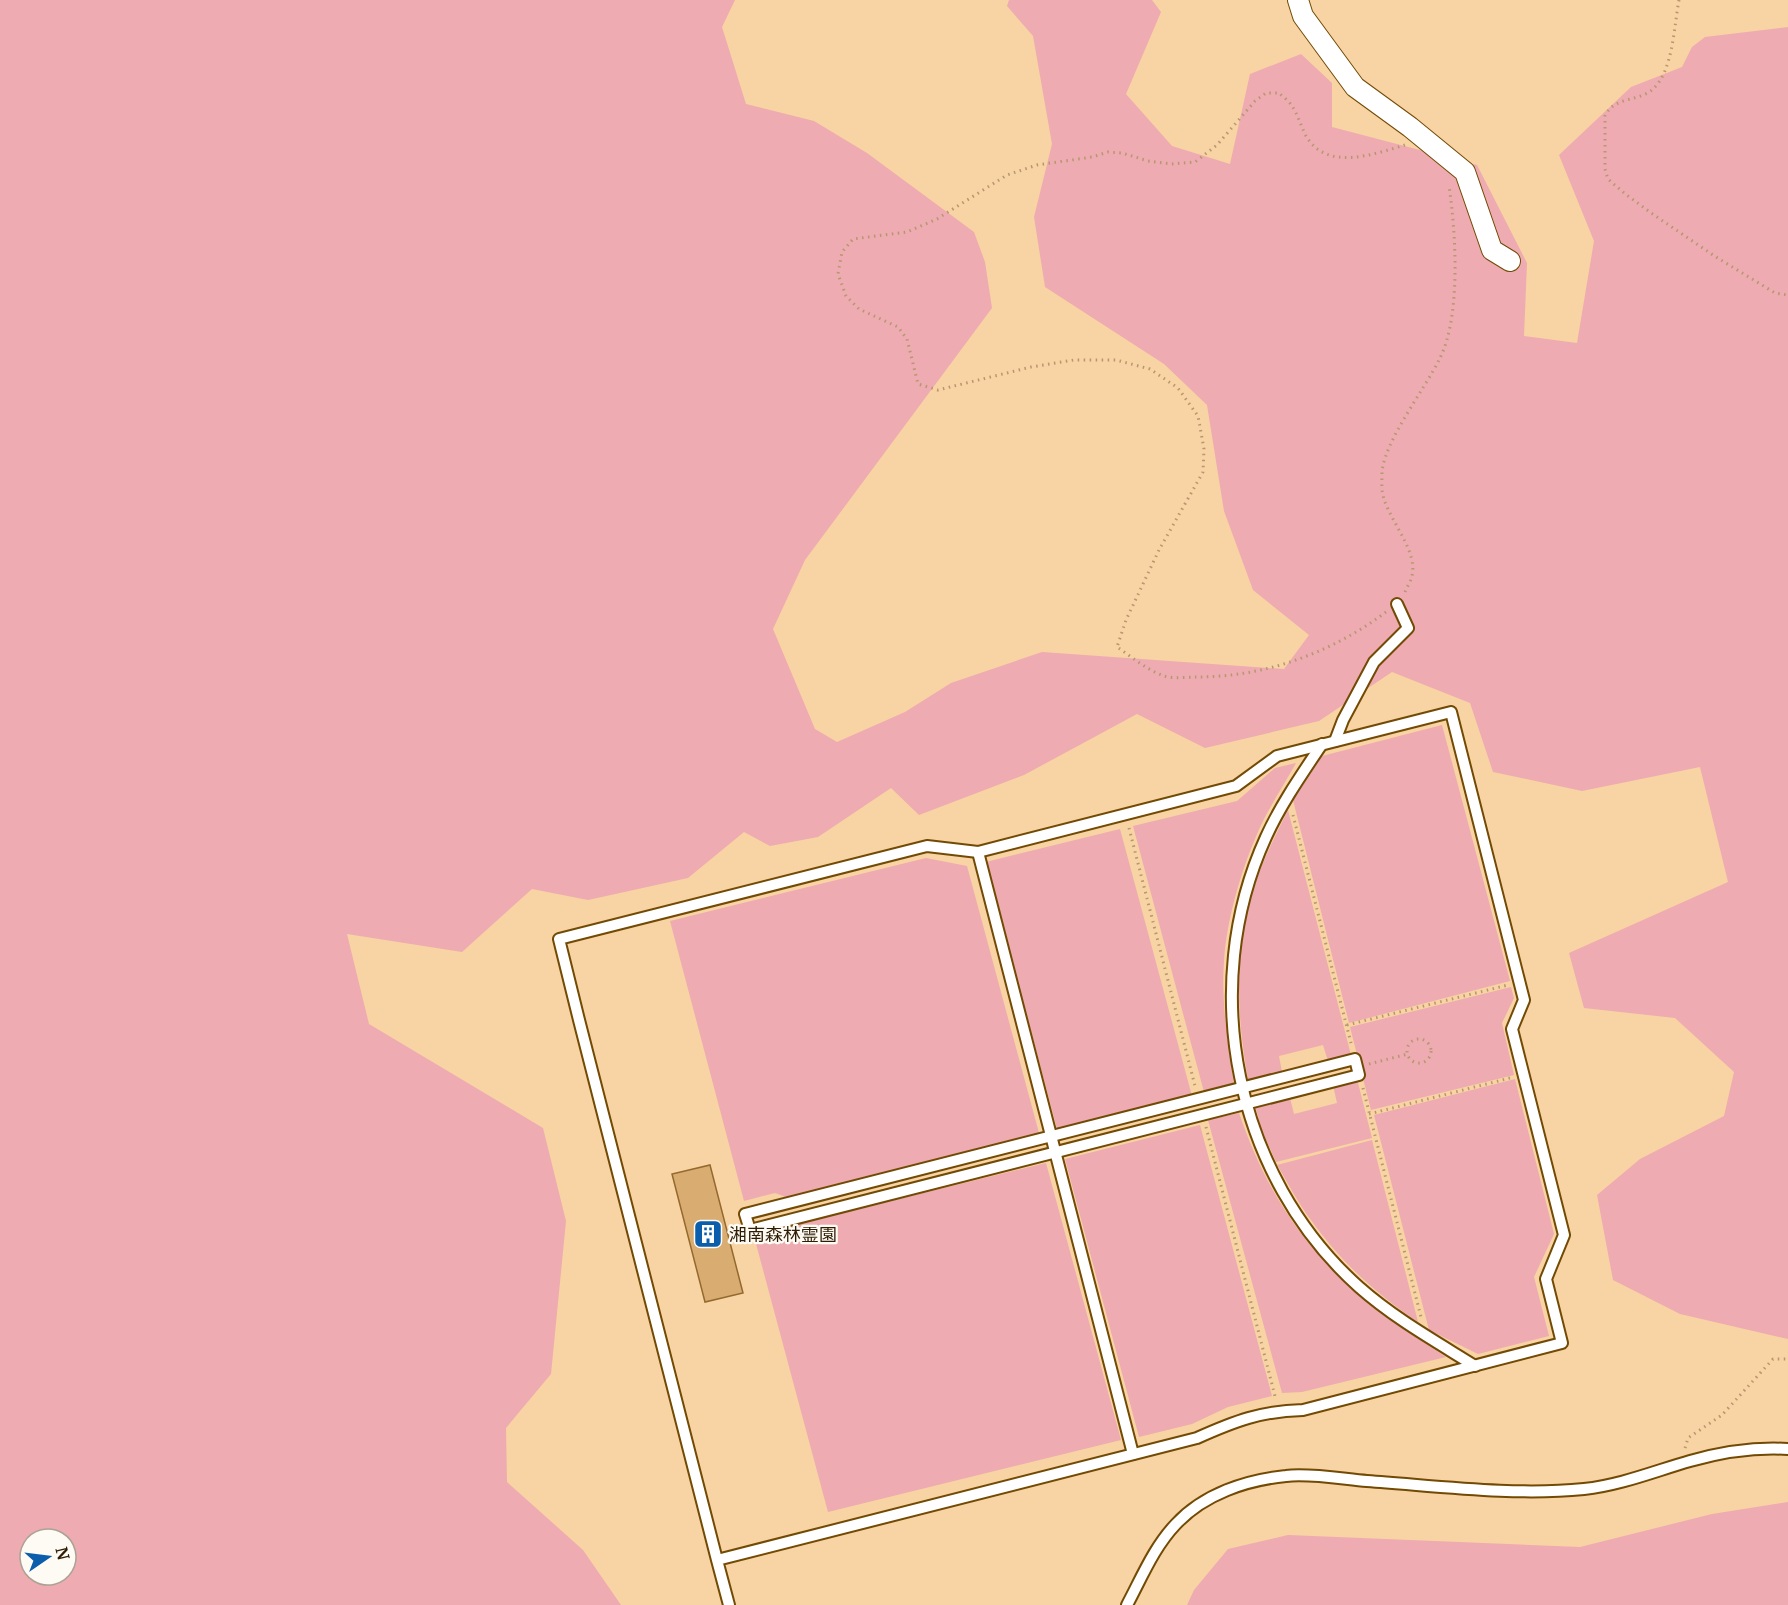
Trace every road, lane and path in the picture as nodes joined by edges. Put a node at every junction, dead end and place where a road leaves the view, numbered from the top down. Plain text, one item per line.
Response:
1 (1298, 0) edge
2 (1679, 0) edge
3 (1419, 135) junction
4 (1441, 152) junction
5 (1510, 261) dead end
6 (1788, 295) edge
7 (1397, 604) junction
8 (1335, 741) junction
9 (1322, 744) junction
10 (1288, 796) junction
11 (978, 852) junction
12 (1520, 982) junction
13 (1347, 1025) junction
14 (1408, 1054) junction
15 (1357, 1067) junction
16 (1523, 1075) junction
17 (1242, 1088) junction
18 (1246, 1104) junction
19 (1369, 1114) junction
20 (1051, 1136) junction
21 (1055, 1153) junction
22 (1426, 1336) junction
23 (1788, 1359) edge
24 (1475, 1366) junction
25 (1688, 1438) dead end
26 (1788, 1449) edge
27 (1133, 1454) junction
28 (717, 1560) junction
29 (729, 1605) edge
30 (1127, 1605) edge

1 - 3 street
2 - 6 path
3 - 4 street
3 - 7 path
4 - 5 street
4 - 7 path
7 - 8 lane
8 - 9 lane
8 - 12 lane
9 - 10 lane
9 - 11 lane
10 - 13 path
10 - 17 lane
11 - 20 lane
11 - 28 lane
12 - 13 path
12 - 16 lane
13 - 15 path
14 - 14 path
14 - 15 path
15 - 17 lane
15 - 18 lane
15 - 19 path
16 - 19 path
16 - 24 lane
17 - 18 lane
17 - 20 lane
18 - 21 lane
18 - 22 lane
19 - 22 path
20 - 21 lane
20 - 21 lane
21 - 27 lane
22 - 24 lane
23 - 25 path
24 - 27 lane
26 - 30 lane
27 - 28 lane
28 - 29 lane

